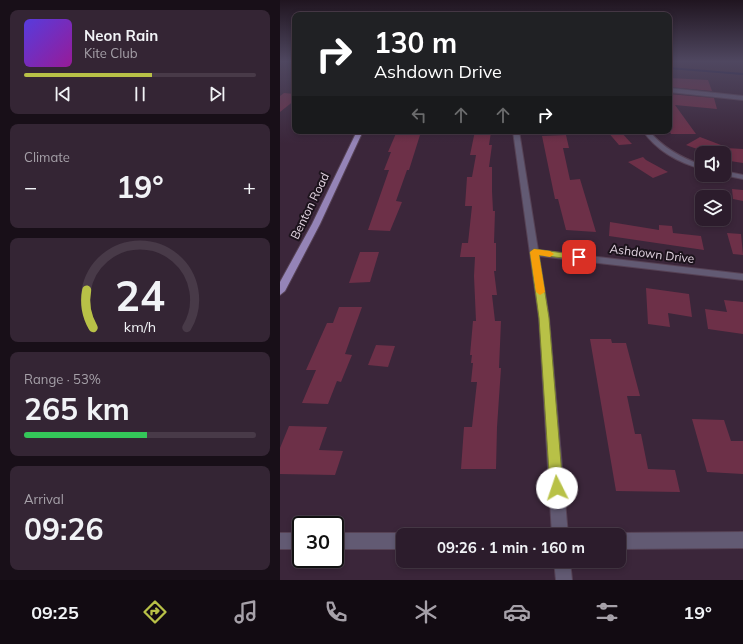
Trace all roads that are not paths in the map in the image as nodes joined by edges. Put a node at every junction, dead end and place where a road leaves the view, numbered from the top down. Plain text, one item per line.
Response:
1 (672, 90) edge
2 (743, 98) edge
3 (359, 134) edge
4 (516, 134) edge
5 (648, 134) edge
6 (695, 164) edge
7 (731, 174) edge
8 (743, 177) edge
9 (534, 252) junction
10 (743, 277) edge
11 (280, 291) edge
12 (559, 528) edge
13 (626, 540) edge
14 (743, 540) edge
15 (280, 541) edge
16 (292, 541) edge
17 (344, 541) edge
18 (396, 541) edge
19 (563, 568) edge
20 (564, 580) edge

1 - 2 street
3 - 11 main road, Benton Road
4 - 9 street
5 - 6 street
7 - 8 street
9 - 10 street, Ashdown Drive
9 - 12 street
13 - 14 street
15 - 16 street
17 - 18 street
19 - 20 street

